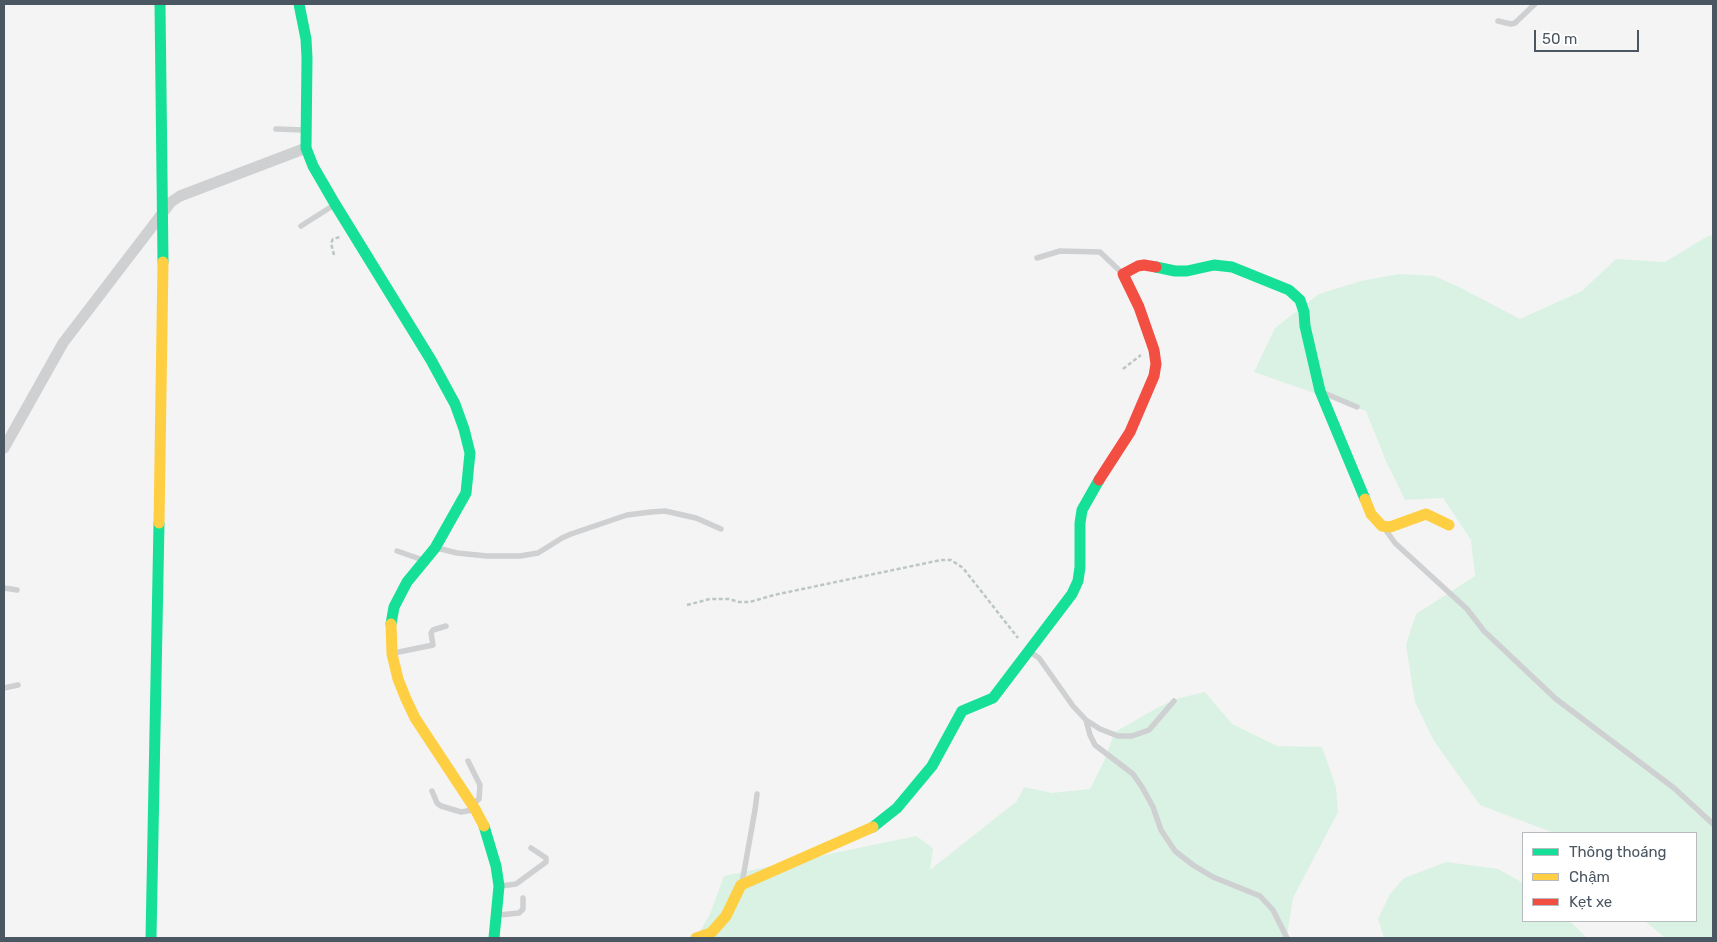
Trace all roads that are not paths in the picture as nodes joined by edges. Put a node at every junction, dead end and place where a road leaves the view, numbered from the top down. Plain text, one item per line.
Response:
1 (160, 4) edge
2 (299, 4) edge
3 (1534, 4) edge
4 (1498, 21) dead end
5 (276, 129) dead end
6 (306, 130) junction
7 (306, 148) junction
8 (336, 204) junction
9 (162, 213) junction
10 (301, 226) dead end
11 (1037, 258) dead end
12 (1123, 274) junction
13 (1320, 391) junction
14 (1357, 407) dead end
15 (4, 448) edge
16 (1449, 525) dead end
17 (1382, 526) junction
18 (721, 529) dead end
19 (434, 548) junction
20 (397, 551) dead end
21 (424, 560) junction
22 (4, 588) edge
23 (17, 590) dead end
24 (446, 626) dead end
25 (1028, 650) junction
26 (392, 654) junction
27 (18, 685) dead end
28 (4, 688) edge
29 (1174, 701) dead end
30 (1086, 720) junction
31 (468, 761) dead end
32 (432, 791) dead end
33 (757, 794) dead end
34 (474, 806) junction
35 (1713, 824) edge
36 (532, 848) dead end
37 (741, 885) junction
38 (499, 886) junction
39 (523, 898) dead end
40 (497, 915) junction
41 (151, 938) edge
42 (494, 938) edge
43 (696, 938) edge
44 (1287, 938) edge

1 - 9 street
2 - 6 street
3 - 4 lane
5 - 6 lane
6 - 7 street
7 - 8 street
7 - 9 street
8 - 10 lane
8 - 19 street
9 - 15 street
9 - 41 street
11 - 12 lane
12 - 13 street
12 - 25 street
13 - 14 lane
13 - 17 street
16 - 17 street
17 - 35 lane
18 - 19 lane
19 - 21 street
20 - 21 lane
21 - 26 street
22 - 23 lane
24 - 26 lane
25 - 30 lane
25 - 37 street
26 - 34 street
27 - 28 lane
29 - 30 lane
30 - 44 lane
31 - 34 lane
32 - 34 lane
33 - 37 lane
34 - 38 street
36 - 38 lane
37 - 43 street
38 - 40 street
39 - 40 lane
40 - 42 street

